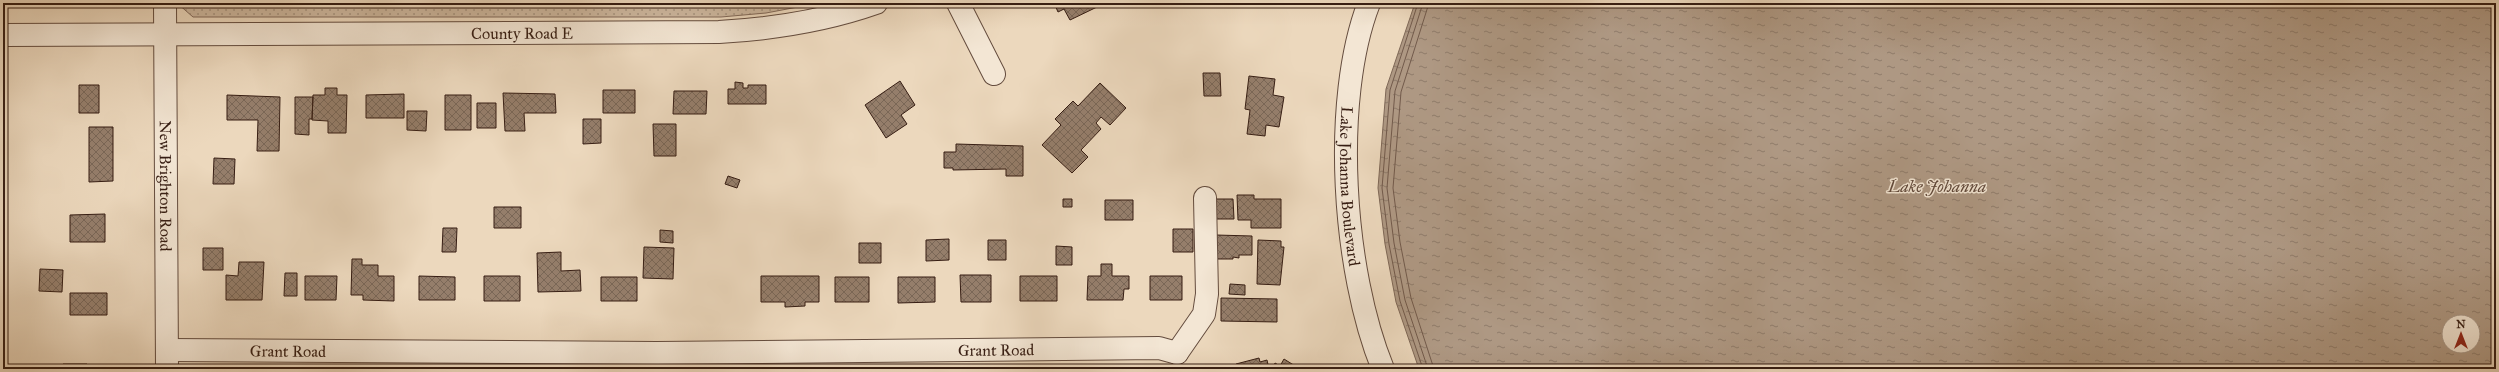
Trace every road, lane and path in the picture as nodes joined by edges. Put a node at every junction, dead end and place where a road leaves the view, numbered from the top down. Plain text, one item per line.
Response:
1 (165, 3) edge
2 (876, 3) edge
3 (958, 3) edge
4 (1369, 3) edge
5 (3, 35) edge
6 (165, 35) junction
7 (994, 74) dead end
8 (1205, 198) dead end
9 (167, 360) edge
10 (1181, 361) edge
11 (1384, 369) edge

1 - 6 street, New Brighton Road
2 - 6 street, County Road E
3 - 7 street
4 - 11 street, Lake Johanna Boulevard
5 - 6 street, County Road E
6 - 9 street, New Brighton Road
8 - 10 street
9 - 10 street, Grant Road

